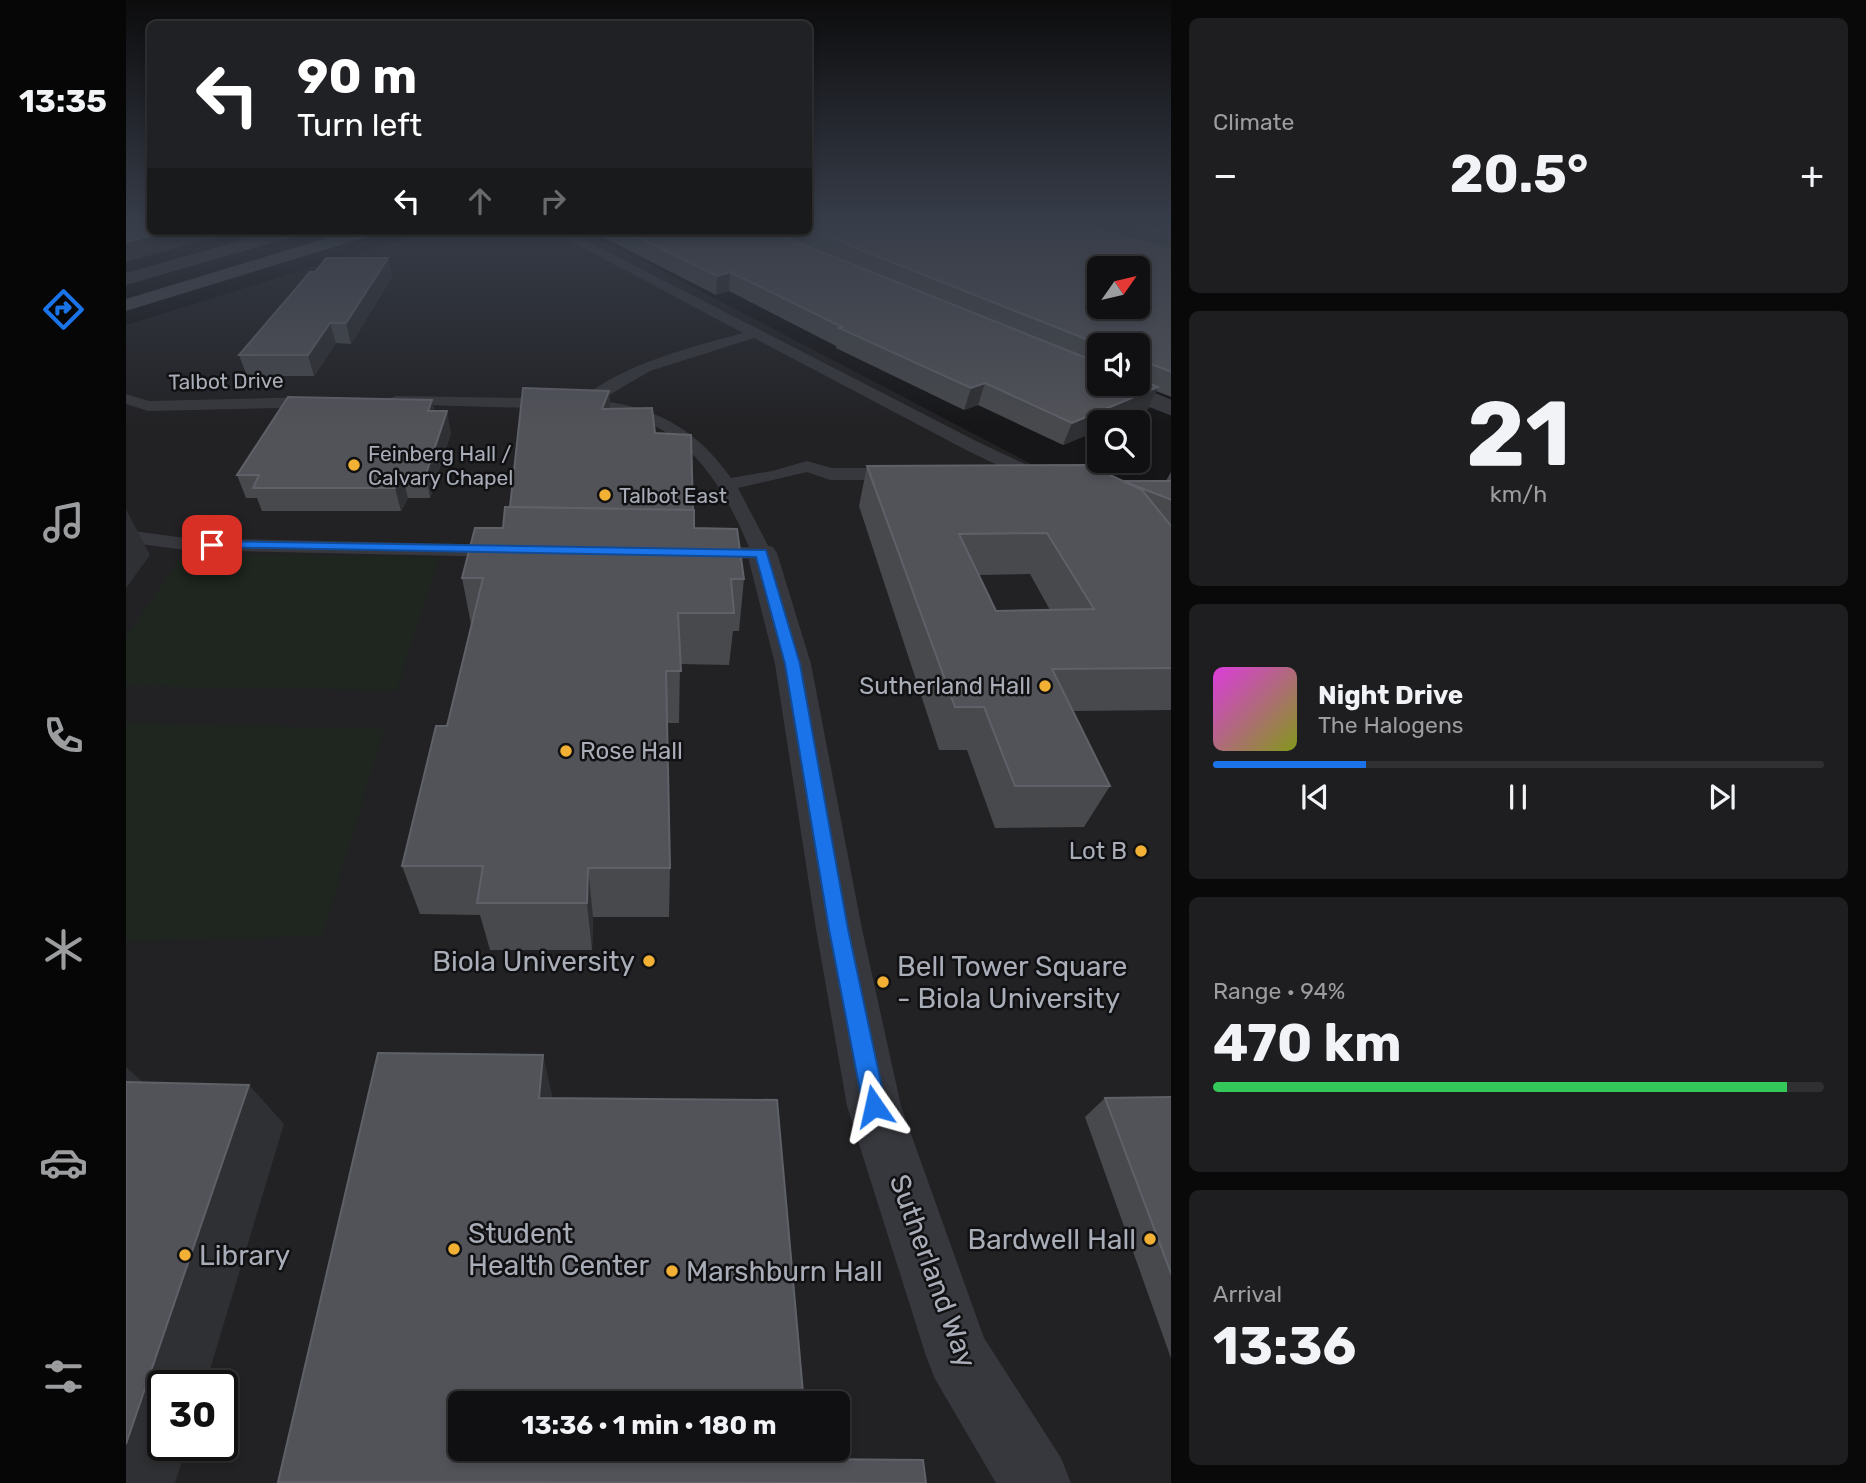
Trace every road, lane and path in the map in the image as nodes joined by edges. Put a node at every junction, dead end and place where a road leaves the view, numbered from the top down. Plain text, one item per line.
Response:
1 (184, 287) edge
2 (668, 287) edge
3 (126, 305) edge
4 (757, 333) junction
5 (1140, 396) edge
6 (126, 399) edge
7 (335, 401) edge
8 (376, 401) edge
9 (584, 404) junction
10 (1171, 409) edge
11 (1013, 464) junction
12 (983, 470) edge
13 (925, 473) edge
14 (724, 485) junction
15 (1055, 486) edge
16 (126, 536) edge
17 (528, 551) edge
18 (679, 552) edge
19 (762, 553) junction
20 (1036, 1483) edge

1 - 3 street
2 - 4 lane
4 - 9 lane
4 - 11 lane
5 - 10 street
6 - 7 lane, Talbot Drive
8 - 9 lane
9 - 14 lane
11 - 12 lane
11 - 15 lane
13 - 14 lane
14 - 19 lane
16 - 17 lane
18 - 19 lane
19 - 20 street, Sutherland Way

